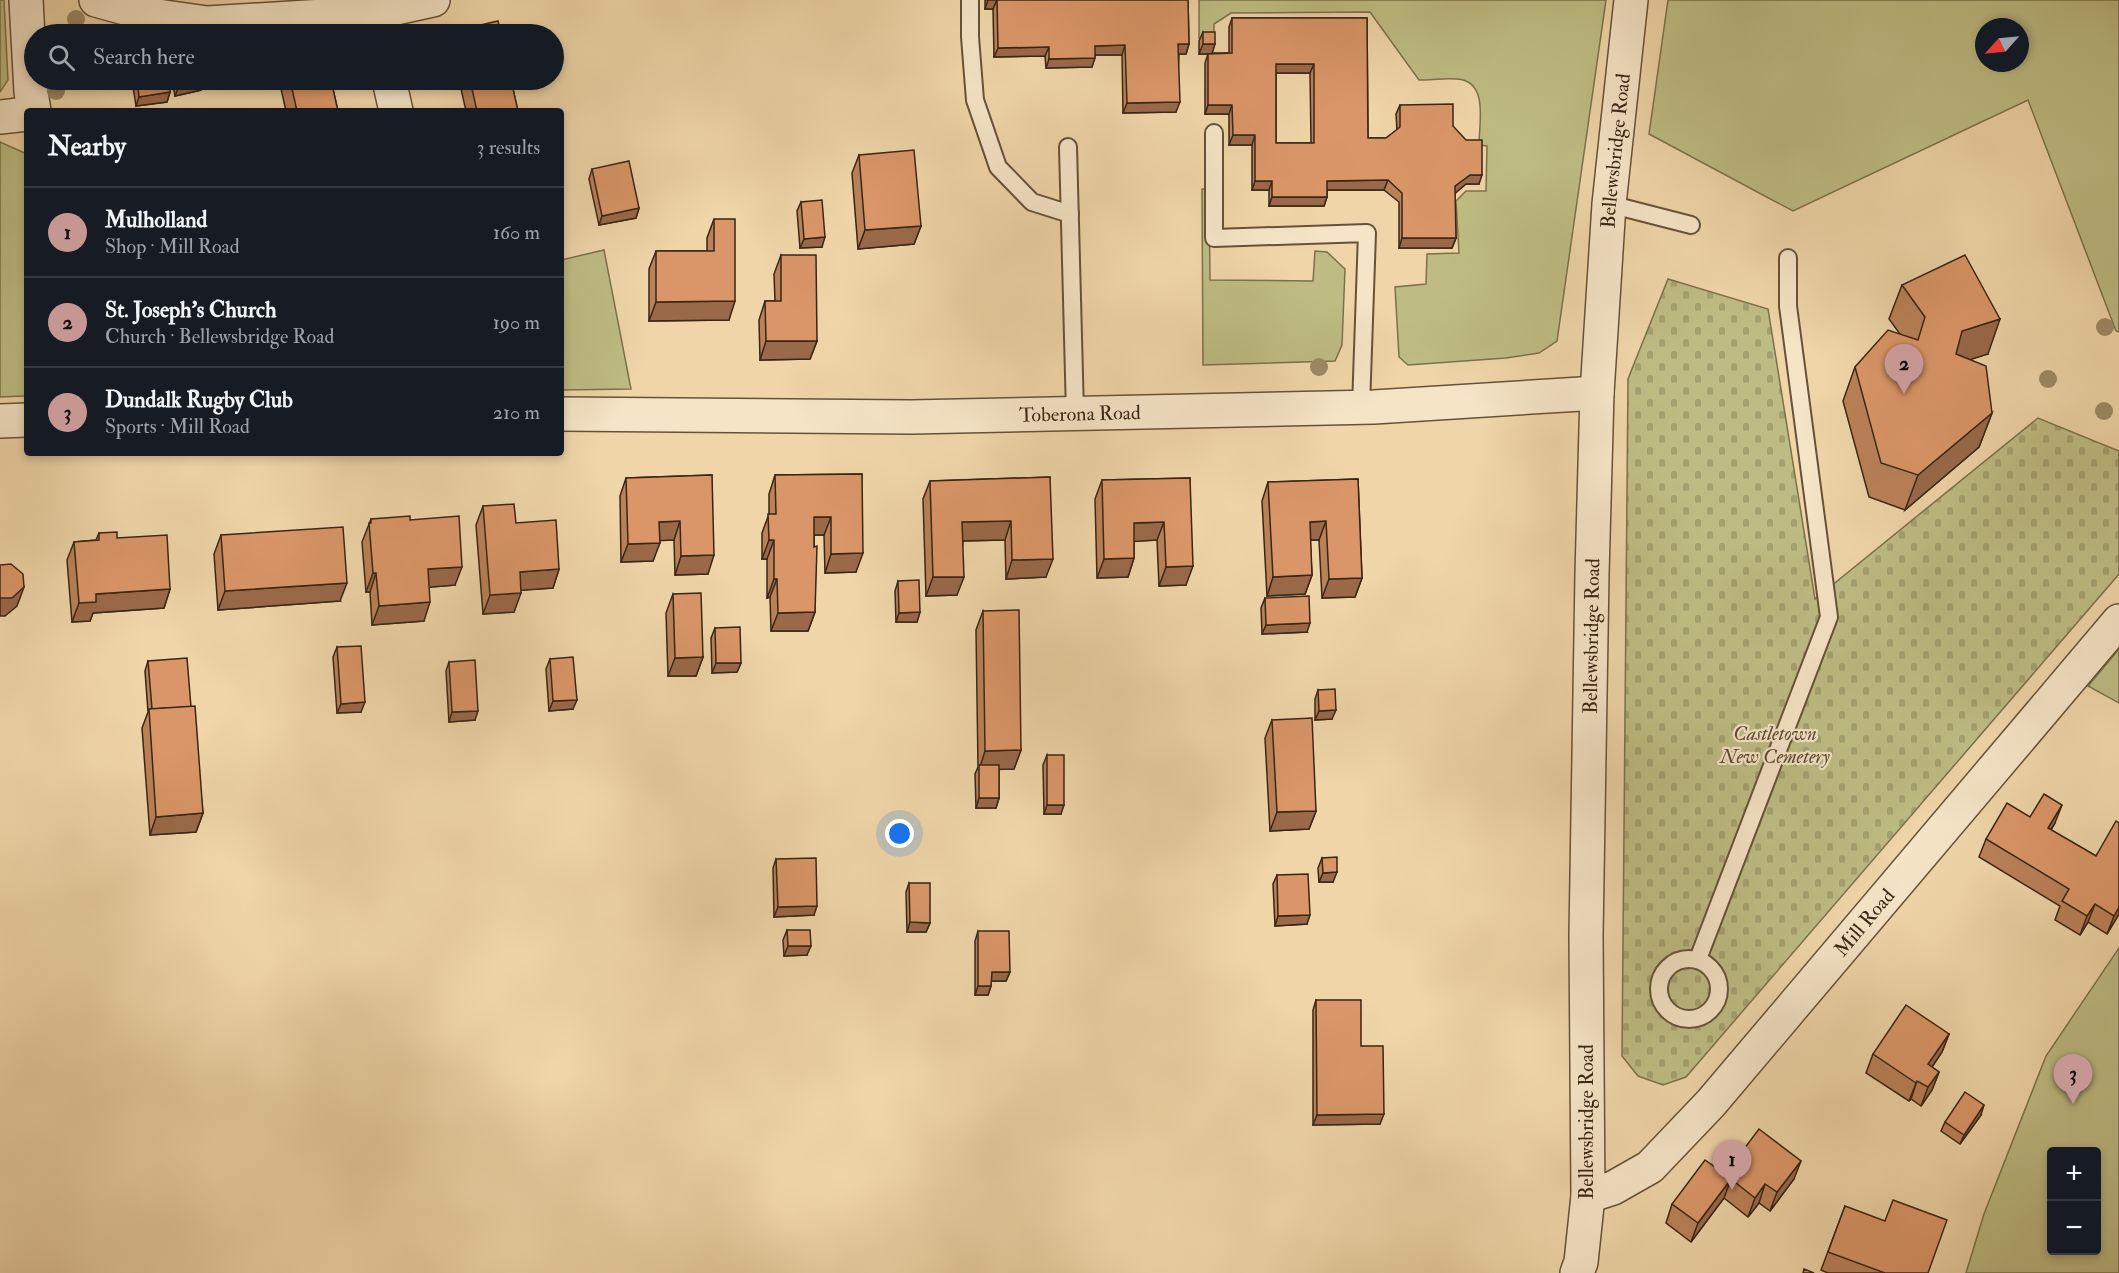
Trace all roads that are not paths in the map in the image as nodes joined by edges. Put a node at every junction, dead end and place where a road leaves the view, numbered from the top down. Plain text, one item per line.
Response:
1 (26, 0) edge
2 (96, 0) edge
3 (433, 0) edge
4 (970, 0) edge
5 (1631, 0) edge
6 (27, 24) edge
7 (377, 24) edge
8 (31, 90) edge
9 (391, 90) edge
10 (34, 108) edge
11 (395, 108) edge
12 (24, 114) edge
13 (0, 117) edge
14 (1214, 133) dead end
15 (1068, 147) dead end
16 (1609, 204) junction
17 (1070, 214) junction
18 (1691, 225) dead end
19 (1788, 258) dead end
20 (1597, 393) junction
21 (1361, 406) junction
22 (1075, 413) junction
23 (564, 414) edge
24 (24, 420) edge
25 (0, 421) edge
26 (2119, 621) edge
27 (1698, 960) dead end
28 (1588, 1196) junction
29 (1577, 1273) edge

1 - 6 street
2 - 7 street
3 - 7 street
4 - 17 lane
5 - 16 street, Bellewsbridge Road
8 - 10 street
9 - 11 street
12 - 13 street
14 - 21 lane
15 - 17 lane
16 - 18 lane
16 - 20 street, Bellewsbridge Road
17 - 22 lane
19 - 27 lane
20 - 21 street, Toberona Road
20 - 28 street, Bellewsbridge Road
21 - 22 street, Toberona Road
22 - 23 street, Toberona Road
24 - 25 street
26 - 28 street, Mill Road
28 - 29 street, Bellewsbridge Road

